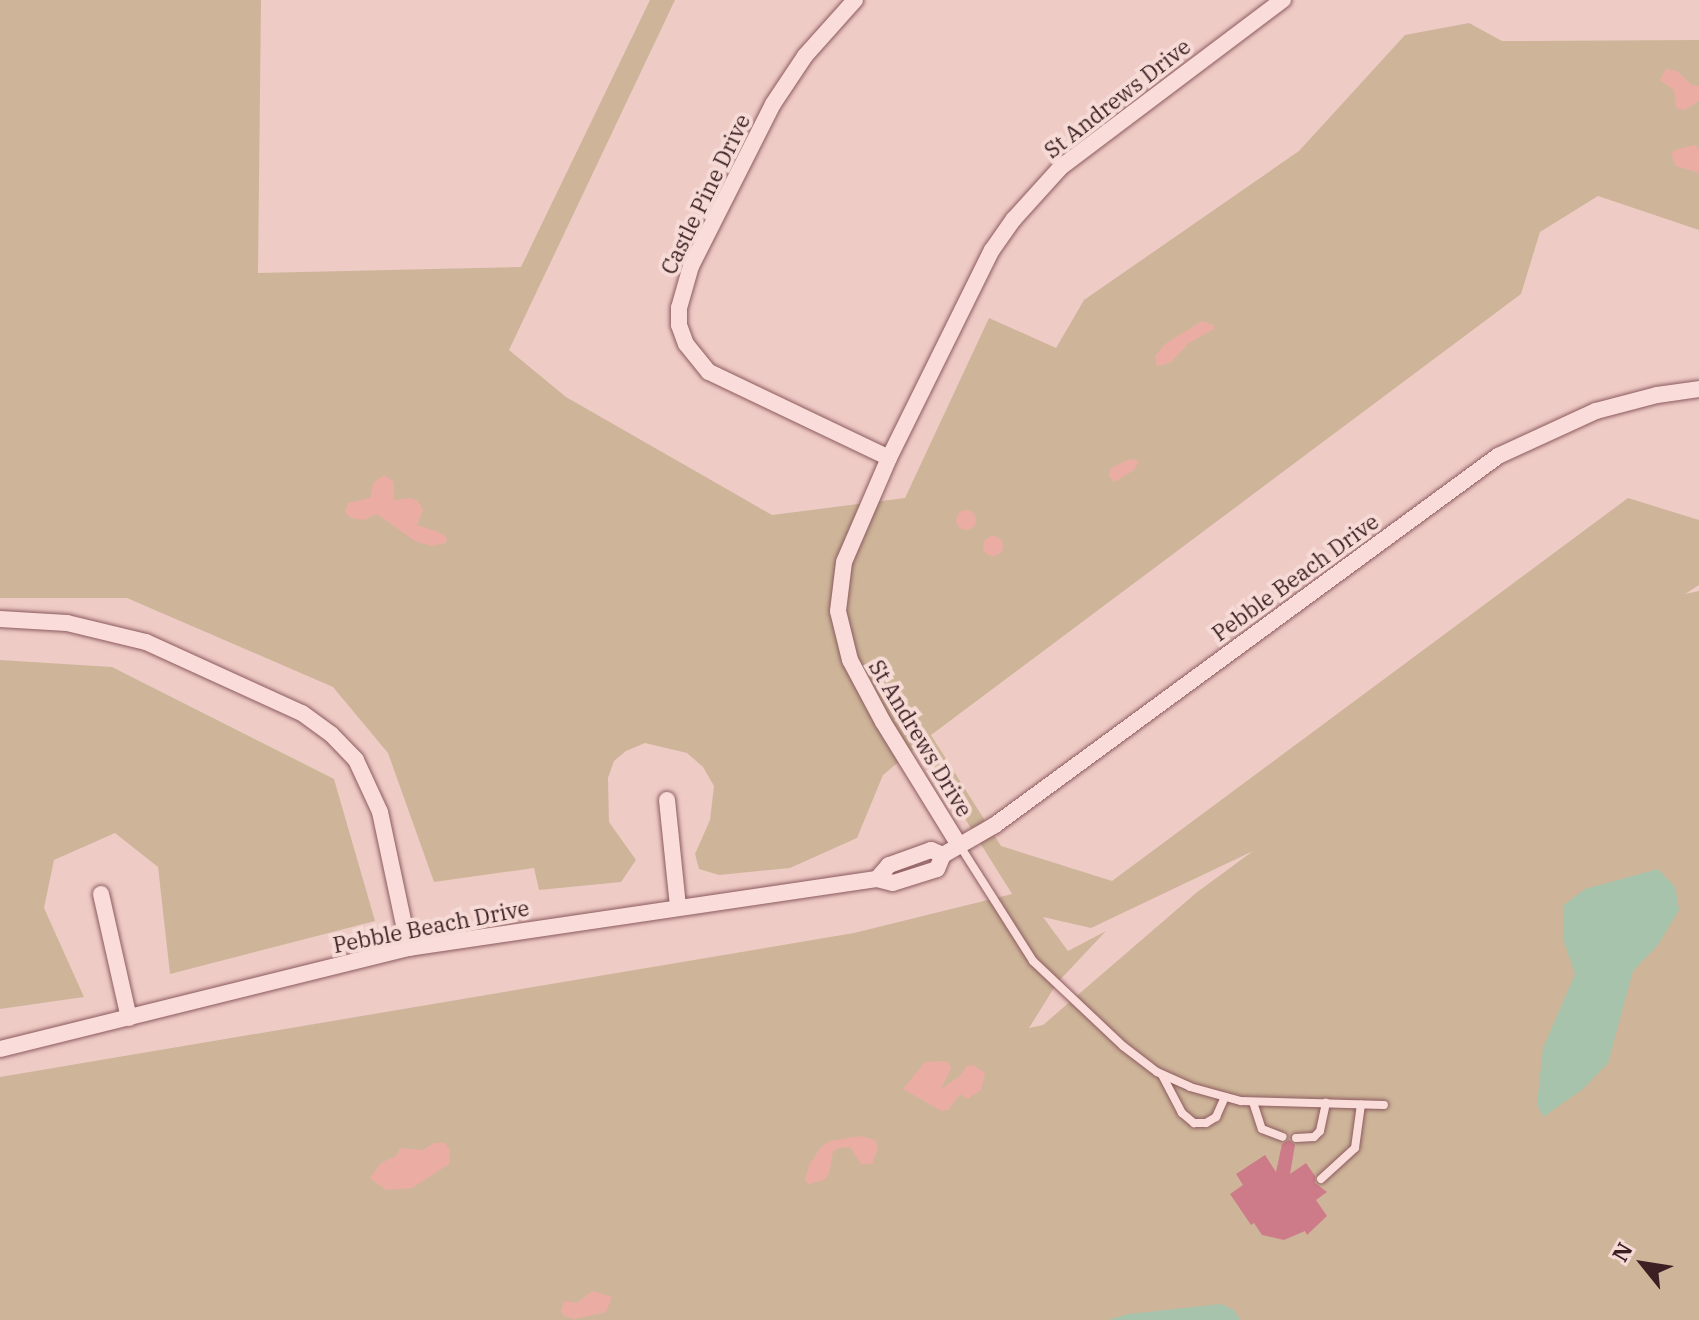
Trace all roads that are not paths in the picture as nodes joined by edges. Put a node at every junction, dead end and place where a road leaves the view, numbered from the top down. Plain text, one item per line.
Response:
1 (855, 0) edge
2 (1283, 0) edge
3 (1699, 389) edge
4 (889, 458) junction
5 (0, 619) edge
6 (667, 800) dead end
7 (959, 845) junction
8 (101, 894) dead end
9 (678, 906) junction
10 (409, 948) junction
11 (129, 1018) junction
12 (0, 1049) edge
13 (1161, 1074) junction
14 (1225, 1097) junction
15 (1253, 1102) junction
16 (1326, 1103) junction
17 (1361, 1104) junction
18 (1384, 1105) dead end
19 (1283, 1137) dead end
20 (1296, 1138) dead end
21 (1321, 1179) dead end

1 - 4 street, Castle Pine Drive
2 - 4 street, St Andrews Drive
3 - 7 street, Pebble Beach Drive
4 - 7 street, St Andrews Drive
5 - 10 street
6 - 9 street
7 - 9 street, Pebble Beach Drive
7 - 13 lane, St Andrews Drive
8 - 11 street
9 - 10 street, Pebble Beach Drive
10 - 11 street, Pebble Beach Drive
11 - 12 street, Pebble Beach Drive
13 - 14 lane, St Andrews Drive
13 - 14 lane
14 - 15 lane, St Andrews Drive
15 - 16 lane, St Andrews Drive
15 - 19 lane
16 - 17 lane, St Andrews Drive
16 - 20 lane
17 - 18 lane, St Andrews Drive
17 - 21 lane

